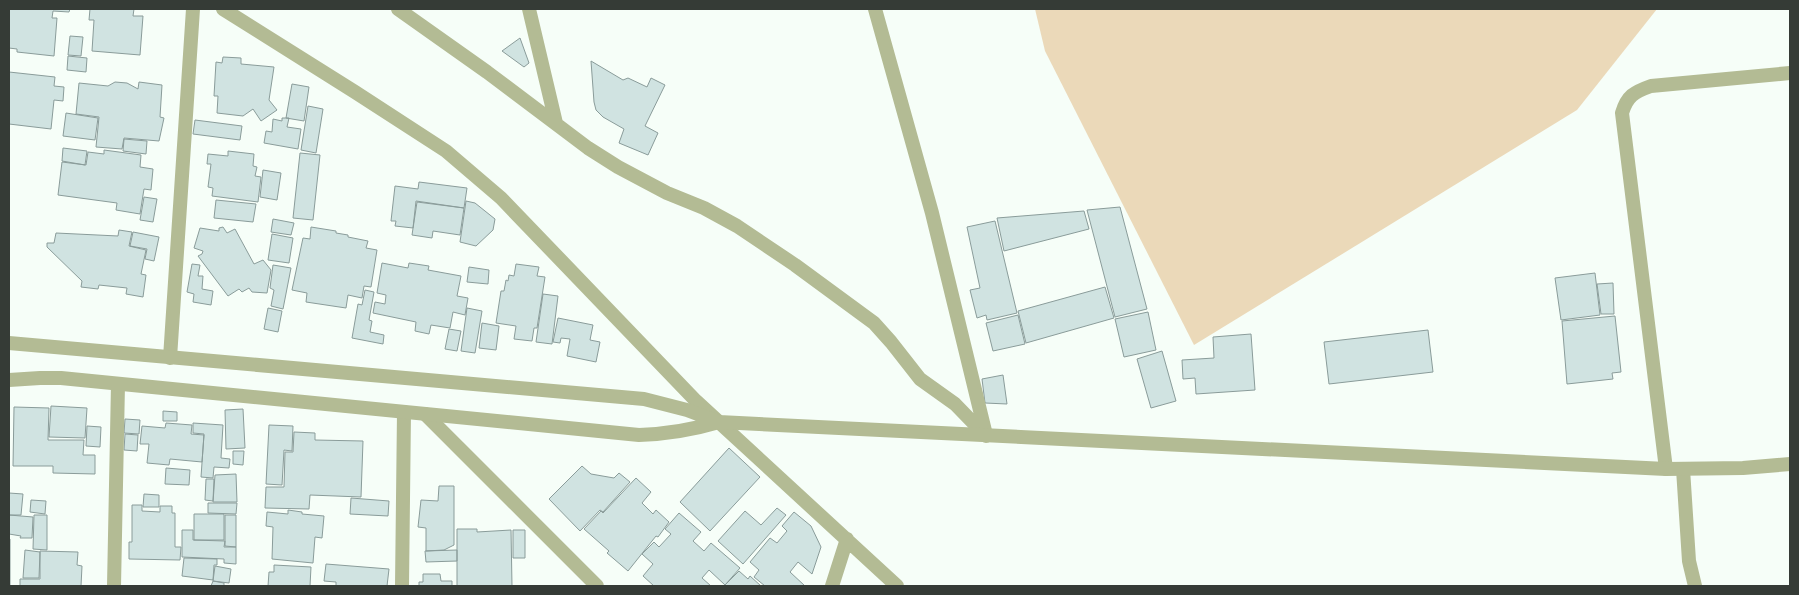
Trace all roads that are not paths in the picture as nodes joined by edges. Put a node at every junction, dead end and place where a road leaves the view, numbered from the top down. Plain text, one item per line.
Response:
1 (193, 9) edge
2 (223, 9) edge
3 (398, 9) edge
4 (529, 9) edge
5 (875, 9) edge
6 (1790, 73) edge
7 (556, 123) junction
8 (9, 343) edge
9 (170, 358) junction
10 (9, 380) edge
11 (118, 384) junction
12 (404, 412) junction
13 (425, 414) junction
14 (719, 422) junction
15 (986, 436) junction
16 (1790, 464) edge
17 (1666, 469) junction
18 (1683, 469) junction
19 (847, 539) junction
20 (114, 586) edge
21 (402, 586) edge
22 (597, 586) edge
23 (832, 586) edge
24 (897, 586) edge
25 (1695, 586) edge

1 - 9 street
2 - 14 street
3 - 7 street
4 - 7 street
5 - 15 street
6 - 17 street
7 - 15 street
8 - 9 street
9 - 14 street
10 - 11 street
11 - 12 street
11 - 20 street
12 - 13 street
12 - 21 street
13 - 14 street
13 - 22 street
14 - 15 street
14 - 19 street
15 - 17 street
16 - 18 street
17 - 18 street
18 - 25 street
19 - 23 street
19 - 24 street

